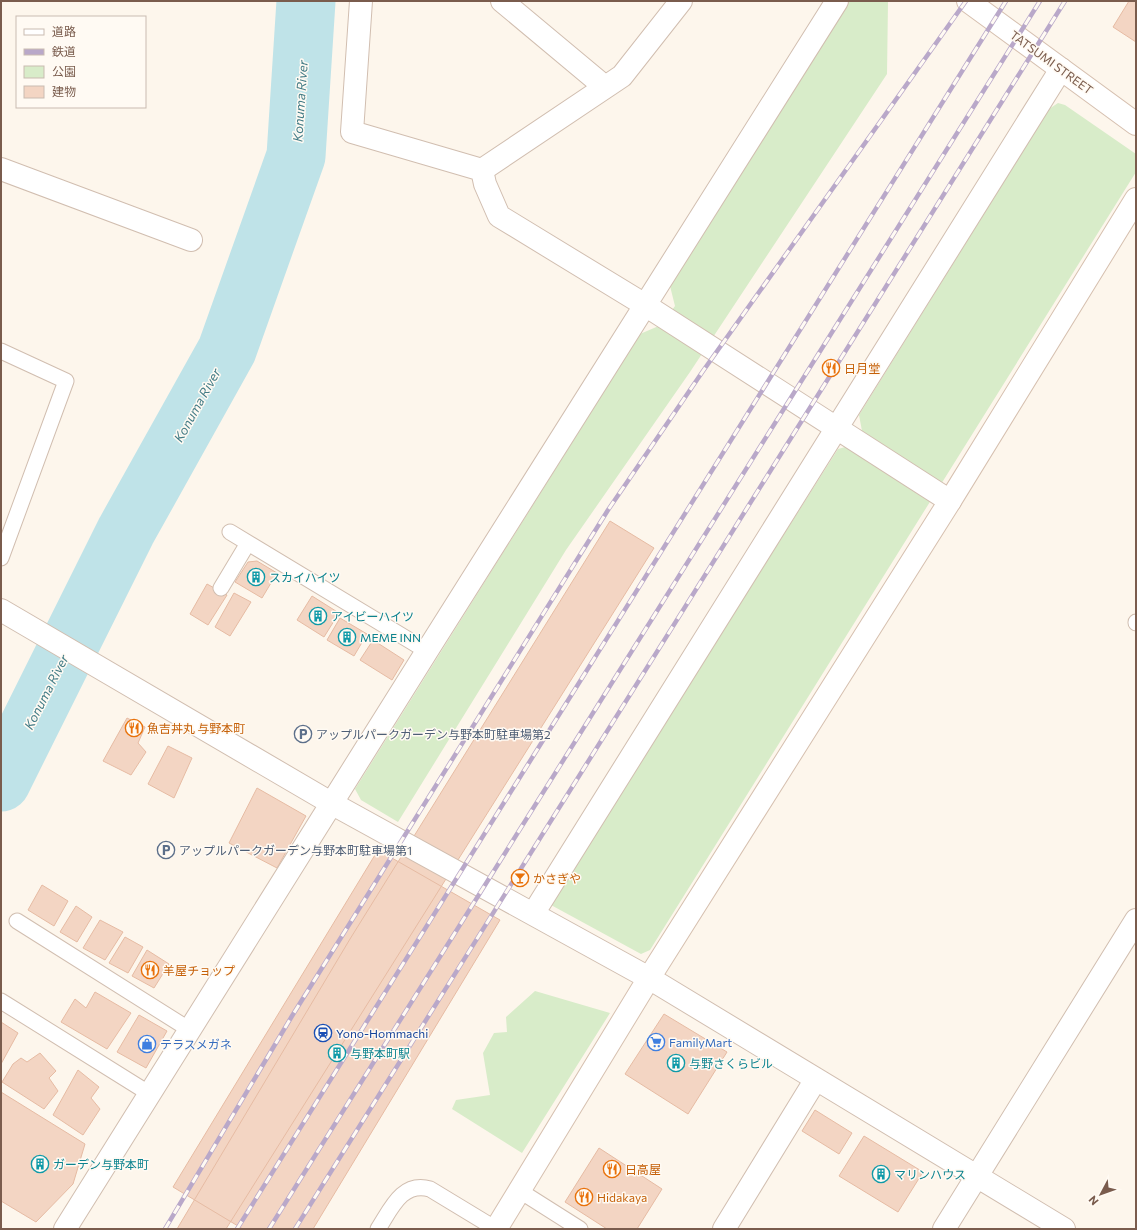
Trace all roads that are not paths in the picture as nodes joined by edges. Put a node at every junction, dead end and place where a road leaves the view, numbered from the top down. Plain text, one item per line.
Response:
1 (361, 1) edge
2 (502, 1) edge
3 (681, 1) edge
4 (837, 1) edge
5 (968, 1) edge
6 (1061, 69) junction
7 (605, 87) junction
8 (1136, 124) edge
9 (1, 169) edge
10 (482, 170) junction
11 (1136, 199) edge
12 (191, 240) dead end
13 (645, 305) junction
14 (1, 351) edge
15 (836, 428) junction
16 (950, 500) junction
17 (230, 532) dead end
18 (248, 543) junction
19 (1, 558) edge
20 (221, 588) dead end
21 (1, 610) edge
22 (427, 651) junction
23 (331, 803) junction
24 (533, 914) junction
25 (1136, 920) edge
26 (16, 921) dead end
27 (649, 978) junction
28 (1, 1001) edge
29 (190, 1030) junction
30 (816, 1079) junction
31 (150, 1094) junction
32 (976, 1176) junction
33 (520, 1191) junction
34 (65, 1229) edge
35 (378, 1229) edge
36 (496, 1229) edge
37 (580, 1229) edge
38 (724, 1229) edge
39 (944, 1229) edge
40 (1064, 1229) edge

1 - 10 street
2 - 7 street
3 - 7 street
4 - 13 street
5 - 6 street, TATSUMI STREET
6 - 8 street, TATSUMI STREET
6 - 15 street
7 - 10 street
9 - 12 street
10 - 13 street
11 - 16 street
13 - 15 street
13 - 22 street
14 - 19 lane
15 - 16 street
15 - 24 street
16 - 27 street
17 - 18 lane
18 - 20 lane
18 - 22 lane
21 - 23 street
22 - 23 street
23 - 24 street
23 - 29 street
24 - 27 street
25 - 32 street
26 - 29 lane
27 - 30 street
27 - 33 street
28 - 31 lane
29 - 31 street
30 - 32 street
30 - 38 street
31 - 34 street
32 - 39 street
32 - 40 street
33 - 36 street
33 - 37 lane
35 - 36 lane

